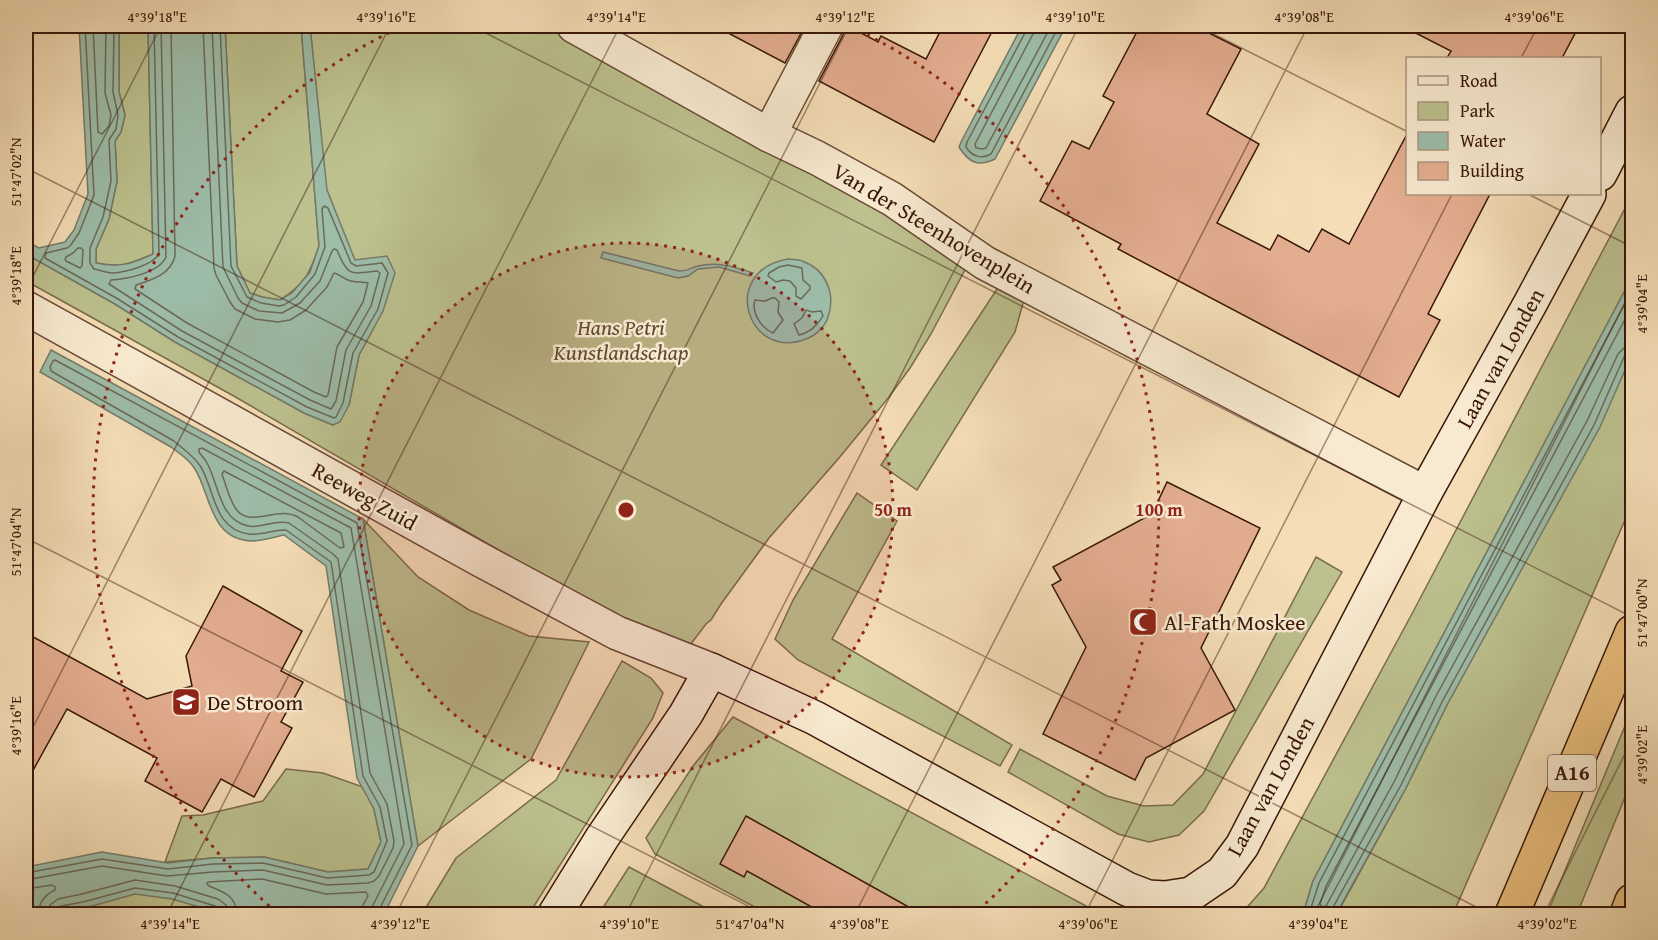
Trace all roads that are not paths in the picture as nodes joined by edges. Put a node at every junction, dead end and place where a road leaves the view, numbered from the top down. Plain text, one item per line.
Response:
1 (574, 26) edge
2 (826, 26) edge
3 (1632, 112) edge
4 (770, 135) junction
5 (1601, 170) edge
6 (1588, 195) edge
7 (26, 308) edge
8 (1425, 493) junction
9 (1632, 632) edge
10 (711, 670) junction
11 (1632, 900) edge
12 (555, 915) edge
13 (1512, 915) edge
14 (1627, 915) edge

1 - 4 street, Van der Steenhovenplein
2 - 4 street
3 - 5 street
4 - 8 street, Van der Steenhovenplein
6 - 8 street, Laan van Londen
7 - 10 street, Reeweg Zuid
8 - 10 street, Laan van Londen
9 - 13 highway, A16
10 - 12 street
11 - 14 highway

